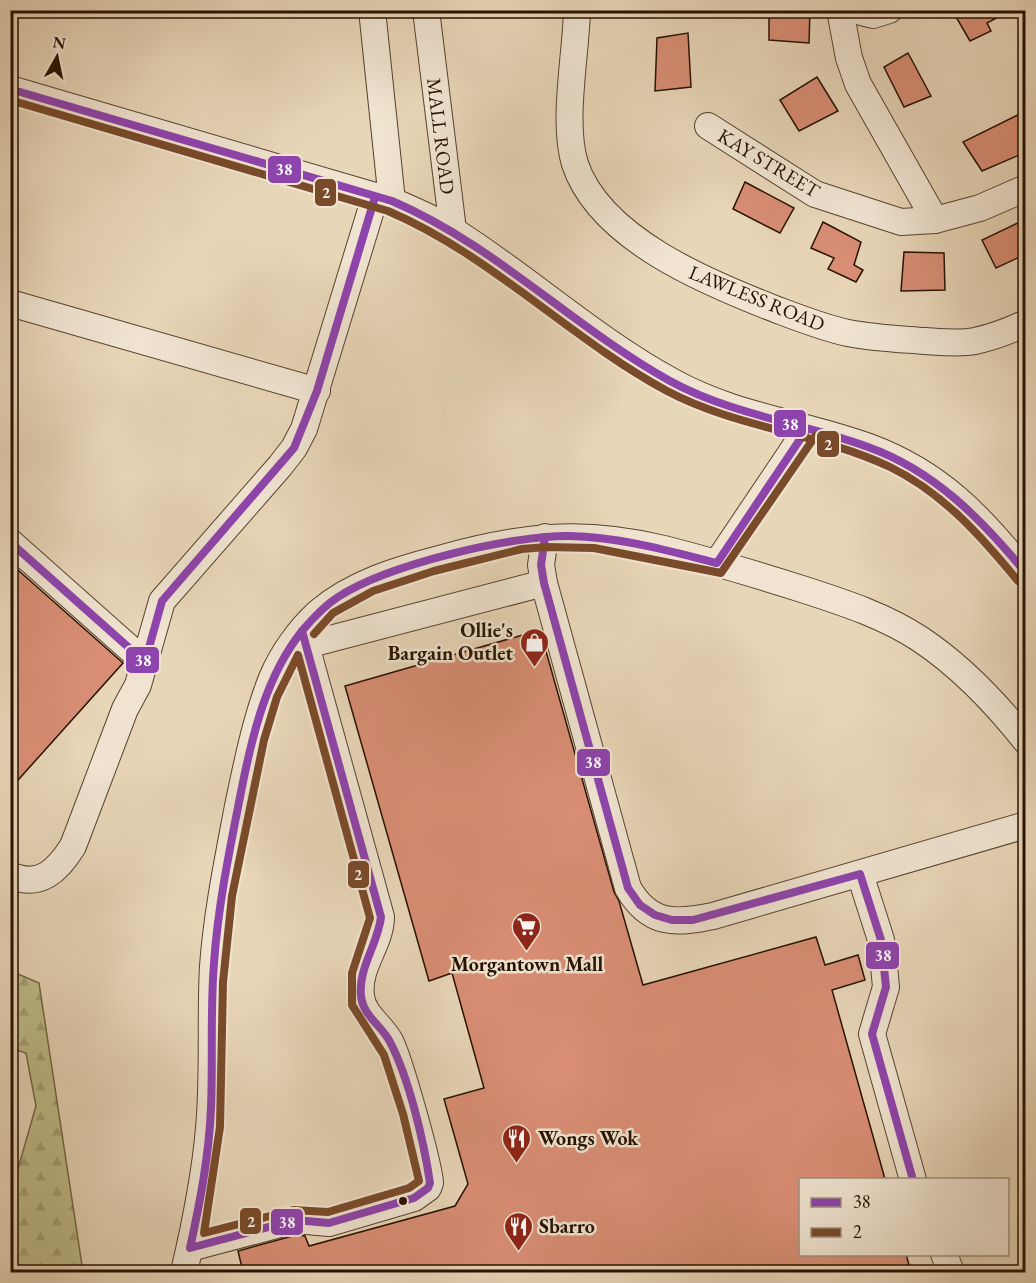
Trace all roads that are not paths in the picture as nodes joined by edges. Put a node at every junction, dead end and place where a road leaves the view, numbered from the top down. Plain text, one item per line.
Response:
1 (372, 10) edge
2 (426, 10) edge
3 (578, 10) edge
4 (840, 10) edge
5 (853, 10) edge
6 (889, 10) edge
7 (10, 88) edge
8 (708, 126) dead end
9 (1026, 188) edge
10 (384, 199) junction
11 (935, 219) junction
12 (453, 230) junction
13 (10, 303) edge
14 (1026, 323) edge
15 (316, 391) junction
16 (807, 429) junction
17 (545, 537) junction
18 (10, 542) edge
19 (717, 563) junction
20 (1026, 574) edge
21 (544, 583) junction
22 (304, 638) junction
23 (145, 662) junction
24 (1026, 741) edge
25 (1026, 825) edge
26 (860, 874) junction
27 (10, 875) edge
28 (913, 1178) edge
29 (190, 1248) junction
30 (945, 1256) edge
31 (184, 1272) edge
32 (196, 1272) edge
33 (951, 1272) edge

1 - 10 street
2 - 12 street, MALL ROAD
3 - 14 street, LAWLESS ROAD
4 - 11 street
5 - 6 street
7 - 10 street
8 - 11 street, KAY STREET
9 - 11 street, KAY STREET
10 - 12 street
10 - 15 street
12 - 16 street
13 - 15 street
15 - 23 street
16 - 19 street
16 - 20 street
17 - 19 street
17 - 21 street
17 - 22 street
18 - 23 street
19 - 24 street
21 - 22 street
21 - 26 street
22 - 29 street
22 - 29 street
23 - 27 street
25 - 26 street
26 - 28 street
29 - 31 street
29 - 32 street
30 - 33 street

